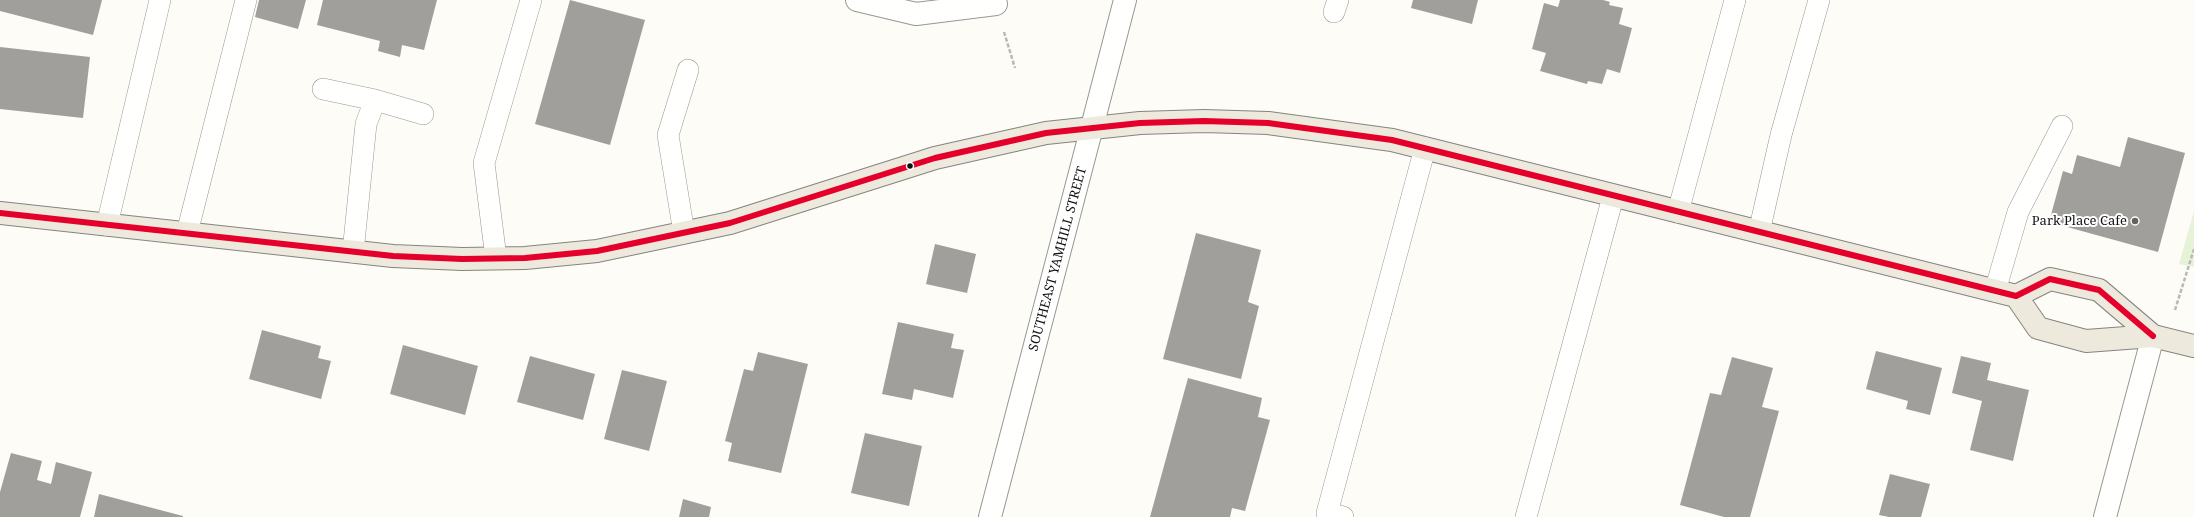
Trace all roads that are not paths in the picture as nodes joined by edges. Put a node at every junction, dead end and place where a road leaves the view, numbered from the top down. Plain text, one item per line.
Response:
1 (160, 0) edge
2 (246, 0) edge
3 (531, 0) edge
4 (857, 0) edge
5 (1125, 0) edge
6 (1735, 0) edge
7 (1819, 0) edge
8 (996, 2) edge
9 (688, 70) dead end
10 (323, 89) dead end
11 (375, 100) junction
12 (423, 114) dead end
13 (2062, 126) dead end
14 (1092, 127) junction
15 (1425, 148) junction
16 (1613, 197) junction
17 (1678, 212) junction
18 (0, 213) edge
19 (107, 225) junction
20 (1759, 232) junction
21 (684, 233) junction
22 (187, 234) junction
23 (353, 252) junction
24 (496, 258) junction
25 (1995, 291) junction
26 (2016, 296) junction
27 (2160, 338) junction
28 (2194, 346) edge
29 (990, 517) edge
30 (1343, 517) edge
31 (1526, 517) edge
32 (2105, 517) edge

1 - 19 lane
2 - 22 lane
3 - 24 lane
4 - 8 street
5 - 14 street, SOUTHEAST YAMHILL STREET
6 - 17 lane
7 - 20 lane
9 - 21 lane
10 - 11 lane
11 - 12 lane
11 - 23 lane
13 - 25 lane
14 - 15 main road
14 - 21 main road
14 - 29 street, SOUTHEAST YAMHILL STREET
15 - 16 main road
15 - 30 lane
16 - 17 main road
16 - 31 lane
17 - 20 main road
18 - 19 main road
19 - 22 main road
20 - 25 main road
21 - 24 main road
22 - 23 main road
23 - 24 main road
25 - 26 main road
26 - 27 main road
26 - 27 main road
27 - 28 main road
27 - 32 street

